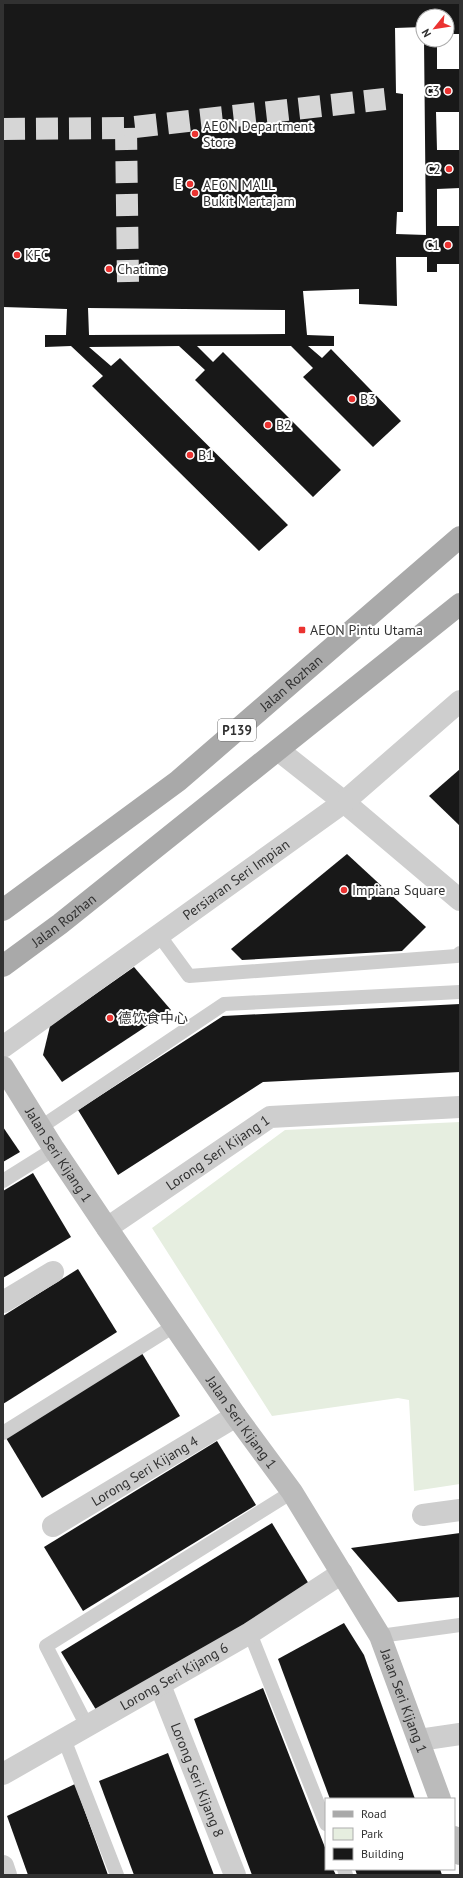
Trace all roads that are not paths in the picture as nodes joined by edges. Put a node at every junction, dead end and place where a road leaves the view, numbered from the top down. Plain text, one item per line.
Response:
1 (460, 537) edge
2 (460, 604) edge
3 (460, 701) edge
4 (278, 750) junction
5 (344, 802) junction
6 (460, 900) edge
7 (3, 910) edge
8 (159, 935) junction
9 (460, 953) edge
10 (3, 966) edge
11 (460, 992) edge
12 (3, 1047) edge
13 (3, 1067) edge
14 (460, 1107) edge
15 (42, 1127) junction
16 (54, 1149) junction
17 (3, 1181) edge
18 (107, 1228) junction
19 (53, 1272) dead end
20 (3, 1302) edge
21 (174, 1326) junction
22 (236, 1416) junction
23 (3, 1432) edge
24 (292, 1492) junction
25 (460, 1510) edge
26 (423, 1515) dead end
27 (53, 1526) dead end
28 (342, 1573) junction
29 (460, 1625) edge
30 (250, 1633) junction
31 (380, 1636) junction
32 (160, 1685) junction
33 (87, 1726) junction
34 (460, 1734) edge
35 (64, 1739) junction
36 (419, 1740) junction
37 (3, 1774) edge
38 (440, 1798) edge
39 (325, 1821) edge
40 (455, 1840) edge
41 (460, 1854) edge
42 (3, 1866) edge
43 (6, 1875) edge
44 (117, 1875) edge
45 (235, 1875) edge

1 - 7 main road, Jalan Rozhan / P139
2 - 4 main road, Jalan Rozhan / P139
3 - 5 street, Persiaran Seri Impian
4 - 5 street
4 - 10 main road, Jalan Rozhan / P139
5 - 6 street
5 - 8 street, Persiaran Seri Impian
8 - 9 lane
8 - 12 street, Persiaran Seri Impian
11 - 15 lane
13 - 15 street, Jalan Seri Kijang 1
14 - 18 street, Lorong Seri Kijang 1
15 - 16 street, Jalan Seri Kijang 1
16 - 17 lane
16 - 18 street, Jalan Seri Kijang 1
18 - 21 street, Jalan Seri Kijang 1
19 - 20 street
21 - 22 street, Jalan Seri Kijang 1
21 - 23 lane
22 - 24 street, Jalan Seri Kijang 1
22 - 27 street, Lorong Seri Kijang 4
24 - 28 street, Jalan Seri Kijang 1
24 - 33 lane
25 - 26 street
28 - 30 street, Lorong Seri Kijang 6
28 - 31 street, Jalan Seri Kijang 1
29 - 31 lane
30 - 32 street, Lorong Seri Kijang 6
30 - 39 lane
31 - 36 street, Jalan Seri Kijang 1
32 - 33 street, Lorong Seri Kijang 6
32 - 45 street, Lorong Seri Kijang 8
33 - 35 street, Lorong Seri Kijang 6
34 - 36 street
35 - 37 street, Lorong Seri Kijang 6
35 - 44 lane
36 - 38 street, Jalan Seri Kijang 1
40 - 41 street
42 - 43 street

